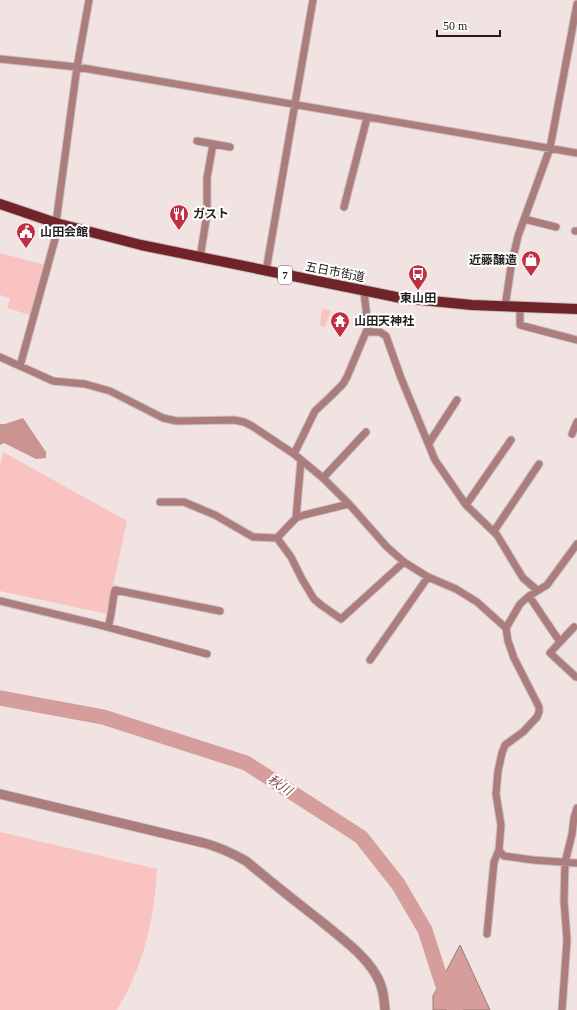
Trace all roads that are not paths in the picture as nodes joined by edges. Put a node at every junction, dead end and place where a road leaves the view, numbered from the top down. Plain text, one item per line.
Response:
1 (89, 0) edge
2 (313, 0) edge
3 (577, 4) edge
4 (0, 59) edge
5 (77, 67) junction
6 (295, 105) junction
7 (367, 118) junction
8 (197, 141) dead end
9 (213, 144) junction
10 (230, 146) dead end
11 (550, 148) junction
12 (577, 153) edge
13 (0, 204) edge
14 (344, 207) dead end
15 (524, 219) junction
16 (56, 223) junction
17 (556, 227) dead end
18 (200, 258) junction
19 (266, 271) junction
20 (364, 291) junction
21 (505, 307) junction
22 (520, 307) junction
23 (577, 309) edge
24 (366, 332) junction
25 (577, 340) edge
26 (0, 357) edge
27 (20, 366) junction
28 (457, 400) dead end
29 (577, 422) edge
30 (366, 432) dead end
31 (572, 434) dead end
32 (511, 440) dead end
33 (429, 443) junction
34 (294, 454) junction
35 (301, 460) junction
36 (540, 464) dead end
37 (323, 478) junction
38 (160, 502) dead end
39 (350, 504) junction
40 (466, 505) junction
41 (296, 518) junction
42 (494, 532) junction
43 (277, 538) junction
44 (577, 544) edge
45 (404, 562) junction
46 (428, 578) junction
47 (537, 590) junction
48 (529, 596) junction
49 (0, 601) edge
50 (220, 611) dead end
51 (108, 627) junction
52 (574, 627) dead end
53 (506, 628) junction
54 (560, 642) junction
55 (207, 654) dead end
56 (370, 660) dead end
57 (576, 677) dead end
58 (0, 794) edge
59 (577, 808) edge
60 (499, 850) junction
61 (565, 862) junction
62 (577, 863) edge
63 (487, 934) dead end
64 (385, 1010) edge
65 (562, 1010) edge

1 - 5 street
2 - 6 street
3 - 11 street
4 - 5 street
5 - 6 street
5 - 16 street
6 - 7 street
6 - 19 street
7 - 11 street
7 - 14 street
8 - 9 street
9 - 10 street
9 - 18 street
11 - 12 street
11 - 15 street
13 - 16 main road, 五日市街道 / 7
15 - 17 street
15 - 21 street
16 - 18 main road, 五日市街道 / 7
16 - 27 street
18 - 19 main road, 五日市街道 / 7
19 - 20 main road, 五日市街道 / 7
20 - 21 main road, 五日市街道 / 7
20 - 24 street
21 - 22 main road, 五日市街道 / 7
22 - 23 main road, 五日市街道 / 7
22 - 25 street
24 - 33 street
24 - 34 street
26 - 27 street
27 - 34 street
28 - 33 street
29 - 31 street
30 - 37 street
32 - 40 street
33 - 40 street
34 - 35 street
35 - 37 street
35 - 41 street
36 - 42 street
37 - 39 street
38 - 43 street
39 - 41 street
39 - 45 street
40 - 42 street
41 - 43 street
42 - 47 street
43 - 45 street
44 - 47 street
45 - 46 street
46 - 53 street
46 - 56 street
47 - 48 street
48 - 53 street
48 - 54 street
49 - 51 street
50 - 51 street
51 - 55 street
52 - 54 street
53 - 60 street
54 - 57 street
58 - 64 street
59 - 61 street
60 - 61 street
60 - 63 street
61 - 62 street
61 - 65 street

